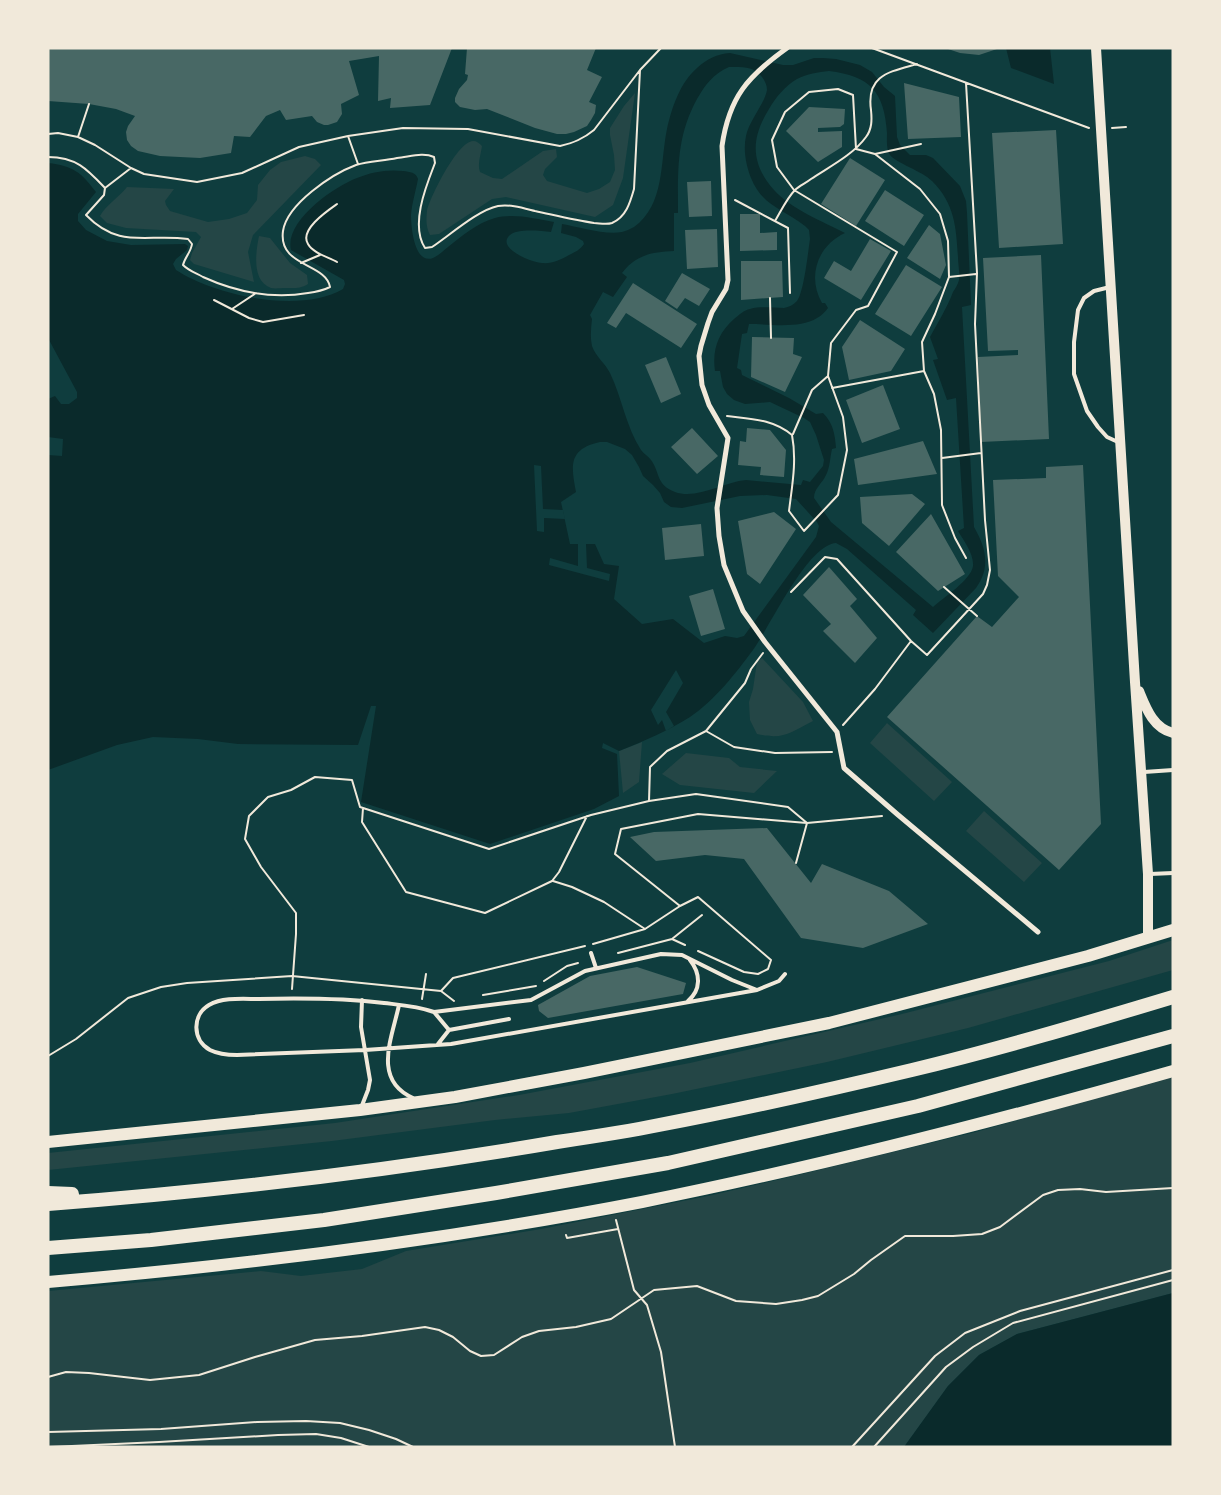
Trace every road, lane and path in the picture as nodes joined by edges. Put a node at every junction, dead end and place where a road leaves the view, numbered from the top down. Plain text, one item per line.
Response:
1 (661, 48) edge
2 (787, 48) edge
3 (872, 48) edge
4 (1096, 48) edge
5 (916, 64) junction
6 (640, 70) junction
7 (966, 83) junction
8 (89, 104) dead end
9 (1101, 128) junction
10 (1126, 128) dead end
11 (48, 134) edge
12 (348, 136) junction
13 (78, 137) junction
14 (921, 144) dead end
15 (856, 149) junction
16 (874, 154) junction
17 (48, 157) edge
18 (358, 165) junction
19 (131, 168) junction
20 (105, 188) junction
21 (794, 190) junction
22 (724, 194) junction
23 (337, 204) dead end
24 (775, 221) junction
25 (321, 254) junction
26 (337, 262) dead end
27 (300, 263) junction
28 (976, 273) junction
29 (949, 276) junction
30 (1111, 287) junction
31 (256, 293) junction
32 (790, 293) dead end
33 (770, 298) dead end
34 (214, 300) dead end
35 (231, 309) junction
36 (304, 315) dead end
37 (771, 338) dead end
38 (924, 371) junction
39 (828, 376) junction
40 (832, 388) junction
41 (715, 415) junction
42 (792, 435) junction
43 (1120, 444) junction
44 (982, 453) junction
45 (942, 458) junction
46 (966, 558) dead end
47 (944, 587) dead end
48 (792, 592) dead end
49 (977, 616) dead end
50 (911, 641) junction
51 (767, 644) junction
52 (1135, 682) junction
53 (706, 731) junction
54 (837, 732) junction
55 (1173, 733) edge
56 (841, 752) junction
57 (1173, 770) edge
58 (1142, 772) junction
59 (649, 801) junction
60 (363, 808) junction
61 (897, 814) junction
62 (587, 816) junction
63 (807, 823) junction
64 (796, 863) dead end
65 (1173, 873) edge
66 (1148, 874) junction
67 (552, 881) junction
68 (702, 915) dead end
69 (645, 930) junction
70 (1173, 930) edge
71 (1038, 932) dead end
72 (1148, 938) junction
73 (672, 939) dead end
74 (591, 953) dead end
75 (688, 958) junction
76 (597, 968) junction
77 (426, 974) dead end
78 (785, 974) dead end
79 (757, 990) junction
80 (441, 991) dead end
81 (1173, 997) edge
82 (291, 998) junction
83 (362, 1000) junction
84 (687, 1002) junction
85 (399, 1005) junction
86 (421, 1008) junction
87 (434, 1012) junction
88 (509, 1019) dead end
89 (448, 1030) junction
90 (1173, 1036) edge
91 (438, 1044) junction
92 (389, 1048) junction
93 (365, 1050) junction
94 (1173, 1071) edge
95 (422, 1102) junction
96 (360, 1110) junction
97 (48, 1143) edge
98 (1173, 1188) edge
99 (48, 1193) edge
100 (143, 1196) junction
101 (48, 1204) edge
102 (616, 1219) dead end
103 (618, 1228) junction
104 (566, 1235) dead end
105 (48, 1248) edge
106 (1173, 1270) edge
107 (1173, 1280) edge
108 (48, 1282) edge
109 (642, 1298) junction
110 (48, 1377) edge
111 (48, 1432) edge
112 (50, 1447) edge
113 (369, 1447) edge
114 (413, 1447) edge
115 (675, 1447) edge
116 (852, 1447) edge
117 (874, 1447) edge

1 - 6 path
2 - 22 street
3 - 5 path
4 - 9 street
5 - 7 path
5 - 15 path
6 - 12 path
6 - 18 path
7 - 9 path
7 - 28 path
8 - 13 path
9 - 10 path
9 - 30 street
11 - 13 path
12 - 18 path
12 - 19 path
13 - 19 path
14 - 16 path
15 - 16 path
15 - 21 path
15 - 21 path
16 - 29 path
17 - 20 path
18 - 27 path
19 - 20 path
20 - 31 path
21 - 24 path
21 - 39 path
22 - 24 path
22 - 41 street
23 - 25 path
24 - 32 path
25 - 26 path
25 - 27 path
27 - 31 path
28 - 29 path
28 - 44 path
29 - 38 path
30 - 43 street
30 - 43 lane
31 - 35 path
33 - 37 path
34 - 35 path
35 - 36 path
38 - 40 path
38 - 45 path
39 - 40 path
39 - 42 path
40 - 42 path
41 - 42 path
41 - 51 street
43 - 52 street
44 - 45 path
44 - 50 path
45 - 46 path
47 - 49 path
48 - 50 path
50 - 54 path
51 - 53 path
51 - 54 street
52 - 55 street
52 - 58 street
53 - 56 path
53 - 59 path
54 - 56 street
56 - 61 street
57 - 58 lane
58 - 66 street
59 - 62 path
59 - 63 path
60 - 62 path
60 - 67 path
60 - 82 path
61 - 63 path
61 - 71 street
62 - 67 path
63 - 64 path
63 - 69 path
65 - 66 lane
66 - 72 street
67 - 69 path
68 - 73 path
69 - 80 path
70 - 72 main road
72 - 95 main road
74 - 76 lane
75 - 76 lane
75 - 79 lane
75 - 84 lane
76 - 87 lane
77 - 86 path
78 - 79 lane
79 - 84 lane
81 - 100 highway
82 - 83 lane
82 - 93 lane
83 - 85 lane
83 - 93 lane
84 - 91 lane
85 - 86 lane
85 - 92 lane
86 - 87 lane
87 - 89 lane
88 - 89 lane
89 - 91 lane
90 - 105 highway
91 - 92 lane
92 - 93 lane
92 - 95 lane
93 - 96 lane
94 - 108 main road
95 - 96 main road
96 - 97 main road
98 - 109 path
99 - 100 highway
100 - 101 highway
102 - 103 path
103 - 104 path
103 - 109 path
106 - 116 path
107 - 117 path
109 - 110 path
109 - 115 path
111 - 114 path
112 - 113 path

